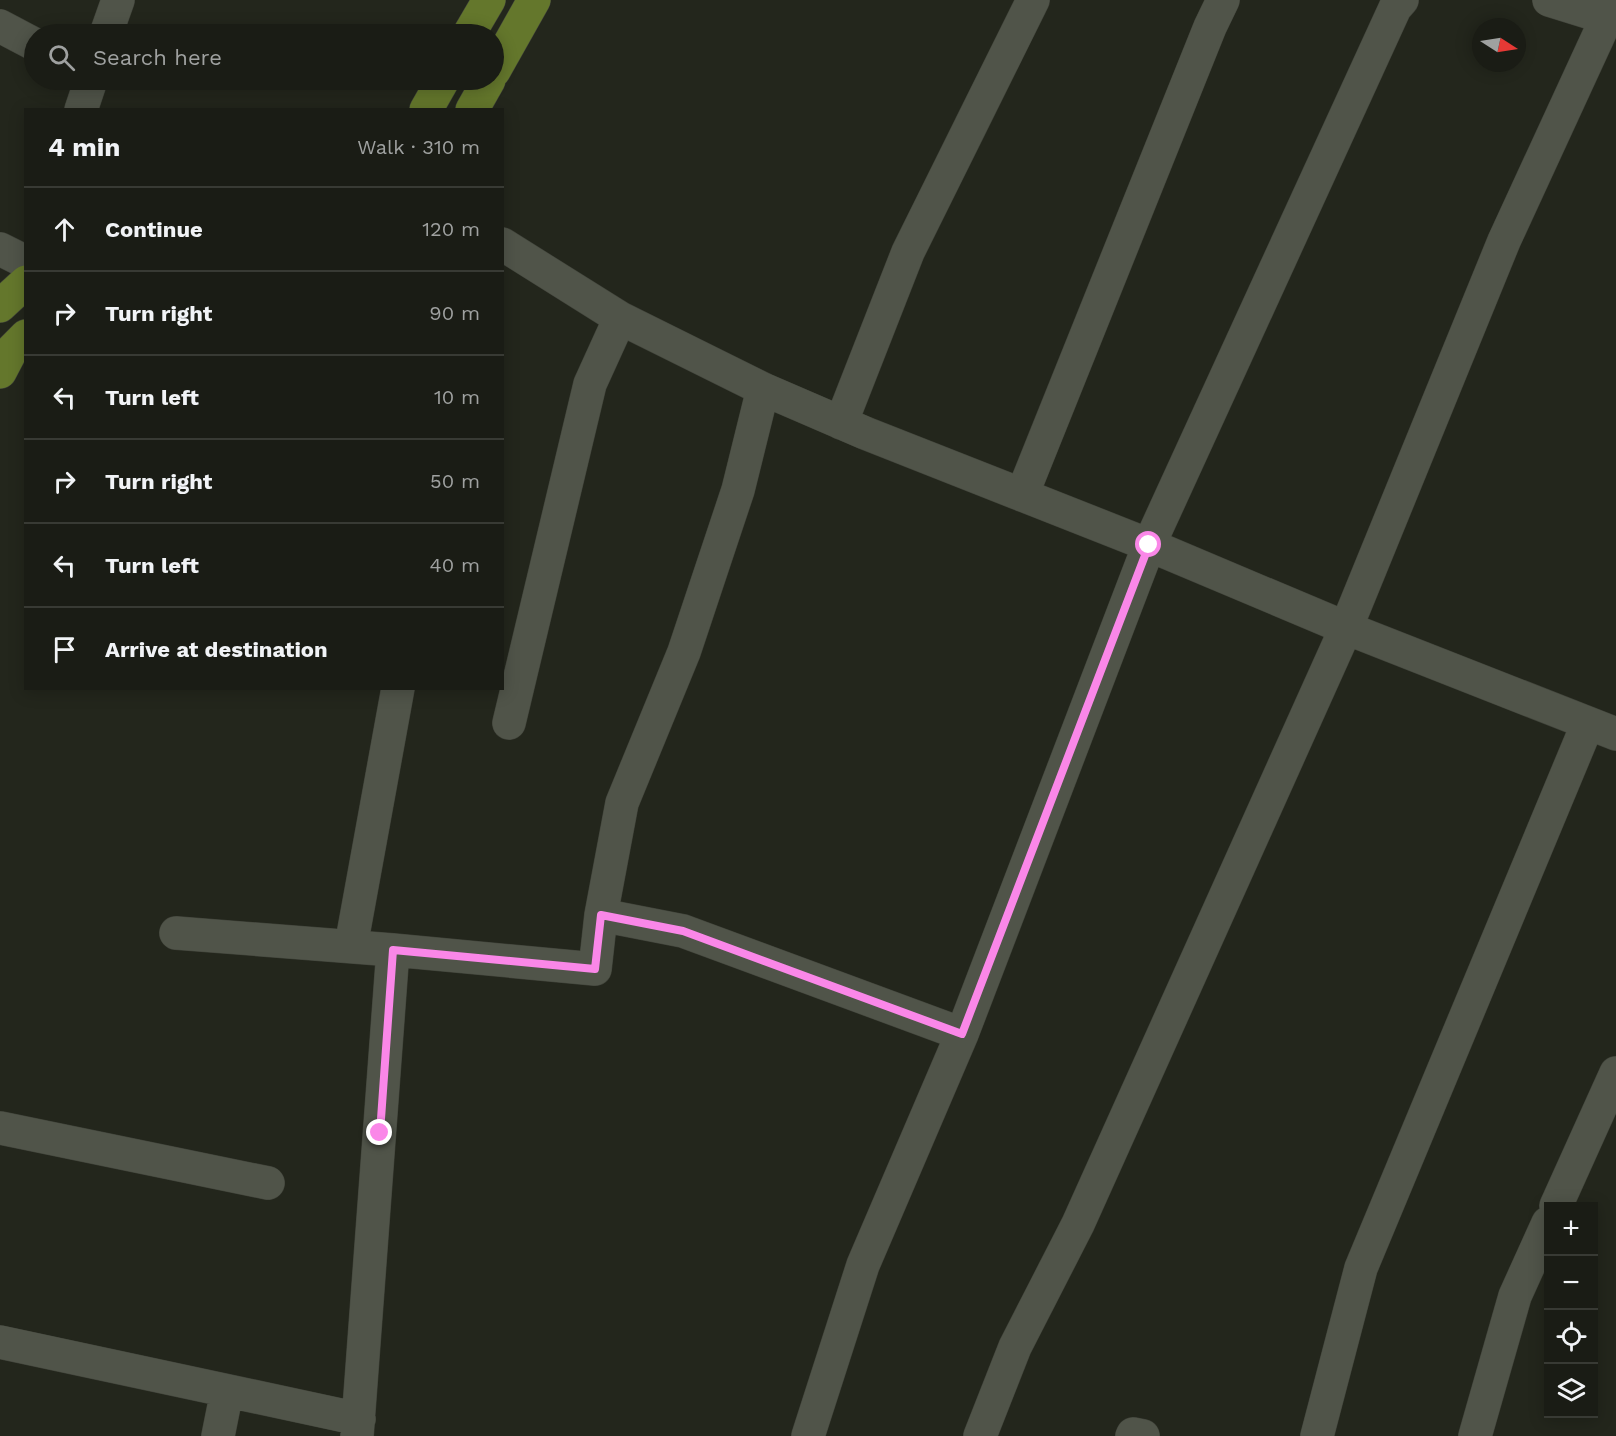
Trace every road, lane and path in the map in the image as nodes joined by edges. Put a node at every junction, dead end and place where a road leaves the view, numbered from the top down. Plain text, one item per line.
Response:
1 (118, 0) edge
2 (489, 0) edge
3 (534, 0) edge
4 (1033, 0) edge
5 (1223, 0) edge
6 (1402, 0) edge
7 (1550, 0) edge
8 (1611, 9) edge
9 (110, 24) edge
10 (475, 24) edge
11 (0, 26) edge
12 (24, 39) edge
13 (504, 53) edge
14 (88, 90) edge
15 (437, 90) edge
16 (483, 90) edge
17 (82, 108) edge
18 (427, 108) edge
19 (473, 108) edge
20 (504, 245) edge
21 (0, 249) edge
22 (24, 261) edge
23 (24, 284) edge
24 (0, 306) edge
25 (620, 318) junction
26 (24, 338) edge
27 (0, 372) edge
28 (763, 389) junction
29 (841, 423) junction
30 (1022, 495) junction
31 (1149, 545) junction
32 (1346, 628) junction
33 (398, 690) edge
34 (509, 723) dead end
35 (1602, 729) edge
36 (601, 915) junction
37 (176, 933) dead end
38 (351, 946) junction
39 (393, 950) junction
40 (962, 1034) junction
41 (1616, 1073) edge
42 (0, 1128) edge
43 (268, 1183) dead end
44 (1558, 1202) edge
45 (1544, 1232) edge
46 (0, 1342) edge
47 (227, 1390) junction
48 (358, 1427) edge
49 (218, 1436) edge
50 (808, 1436) edge
51 (980, 1436) edge
52 (1132, 1436) edge
53 (1143, 1436) edge
54 (1317, 1436) edge
55 (1475, 1436) edge

1 - 9 street
2 - 10 main road
3 - 13 main road
4 - 29 street
5 - 30 street
6 - 31 street
7 - 8 street
8 - 32 street
11 - 12 street
14 - 17 street
15 - 18 main road
16 - 19 main road
20 - 25 street
21 - 22 street
23 - 24 main road
25 - 28 street
25 - 34 street
26 - 27 main road
28 - 29 street
28 - 36 street
29 - 30 street
30 - 31 street
31 - 32 street
31 - 40 street
32 - 35 street
32 - 51 street
33 - 38 street
35 - 54 street
36 - 39 street
36 - 40 street
37 - 38 street
38 - 39 street
39 - 48 street
40 - 50 street
41 - 44 street
42 - 43 street
45 - 55 street
46 - 47 street
47 - 48 street
47 - 49 street
52 - 53 street

